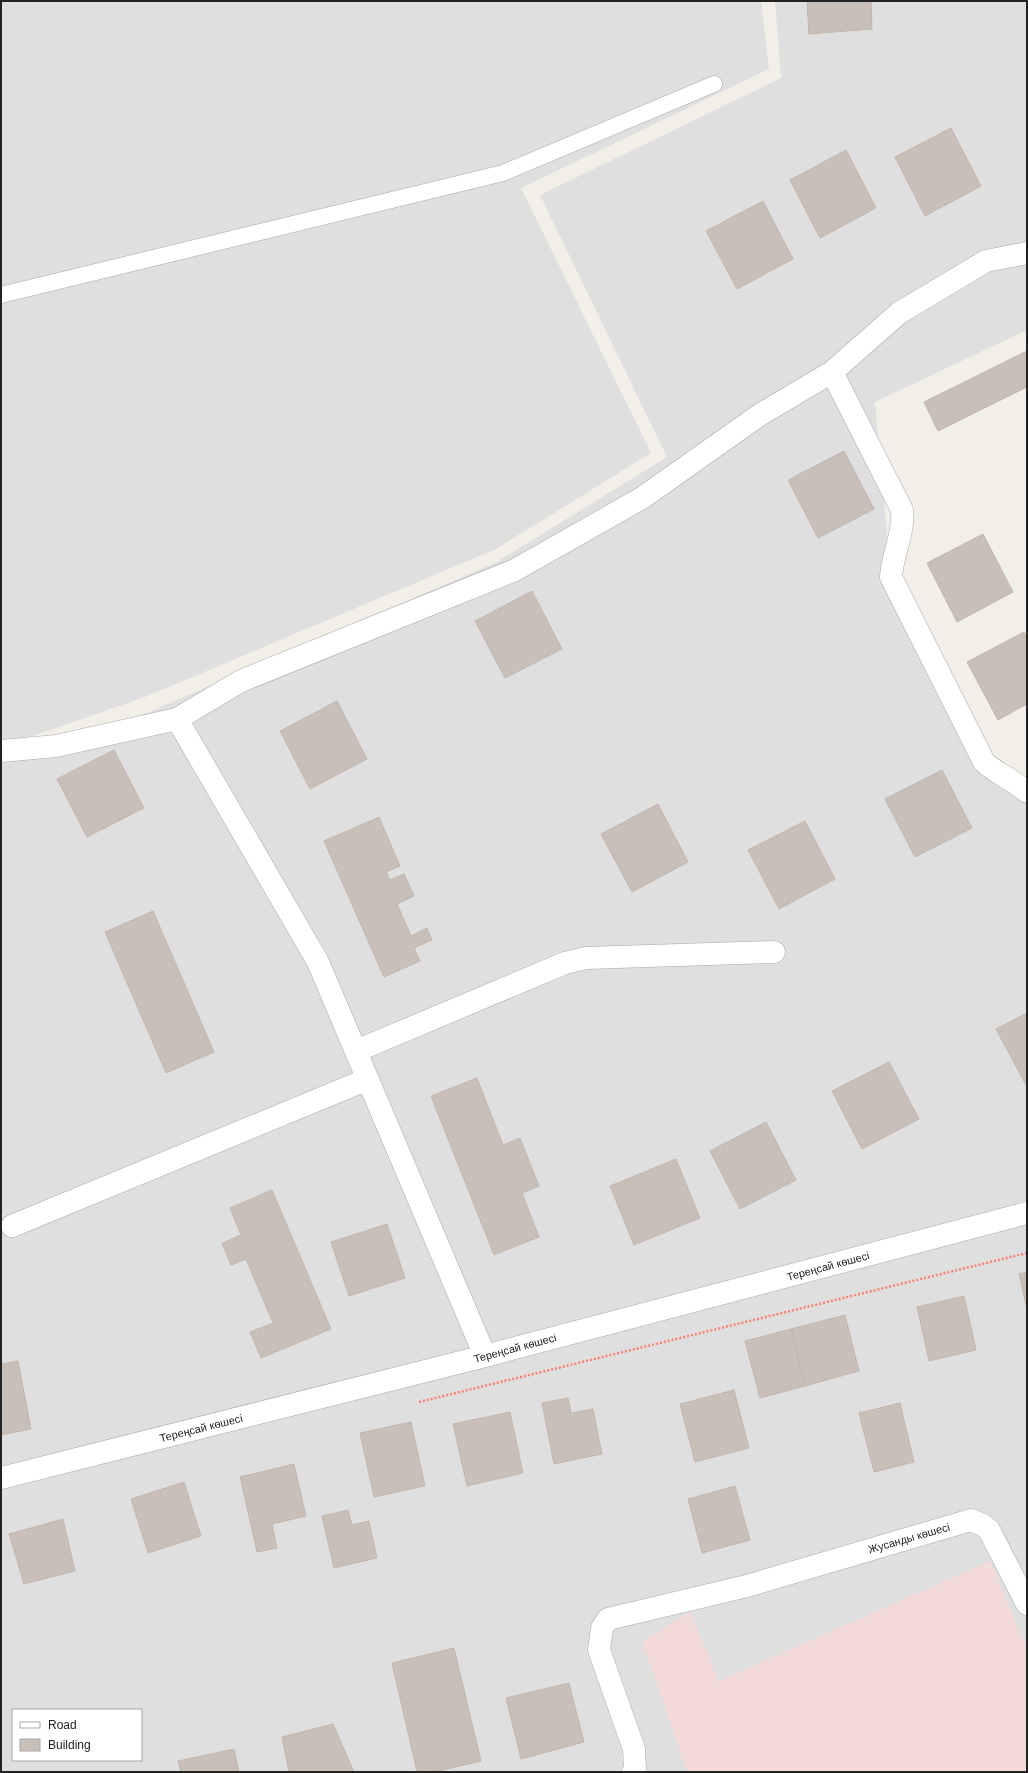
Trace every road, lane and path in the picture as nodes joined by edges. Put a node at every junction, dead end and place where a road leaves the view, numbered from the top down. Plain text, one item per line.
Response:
1 (714, 84) dead end
2 (1027, 253) edge
3 (1, 295) edge
4 (832, 372) junction
5 (177, 718) junction
6 (1, 750) edge
7 (1027, 792) edge
8 (774, 952) dead end
9 (356, 1051) junction
10 (368, 1079) junction
11 (1027, 1213) edge
12 (12, 1226) dead end
13 (1027, 1254) edge
14 (485, 1356) junction
15 (418, 1402) dead end
16 (1, 1478) edge
17 (1027, 1604) edge
18 (633, 1772) edge

1 - 3 lane
2 - 4 street
4 - 5 street
4 - 7 street
5 - 6 street
5 - 9 street
8 - 9 street
9 - 10 street
10 - 12 street
10 - 14 street
11 - 14 street, Тереңсай көшесі
13 - 15 path
14 - 16 street, Тереңсай көшесі
17 - 18 street, Жусанды көшесі

